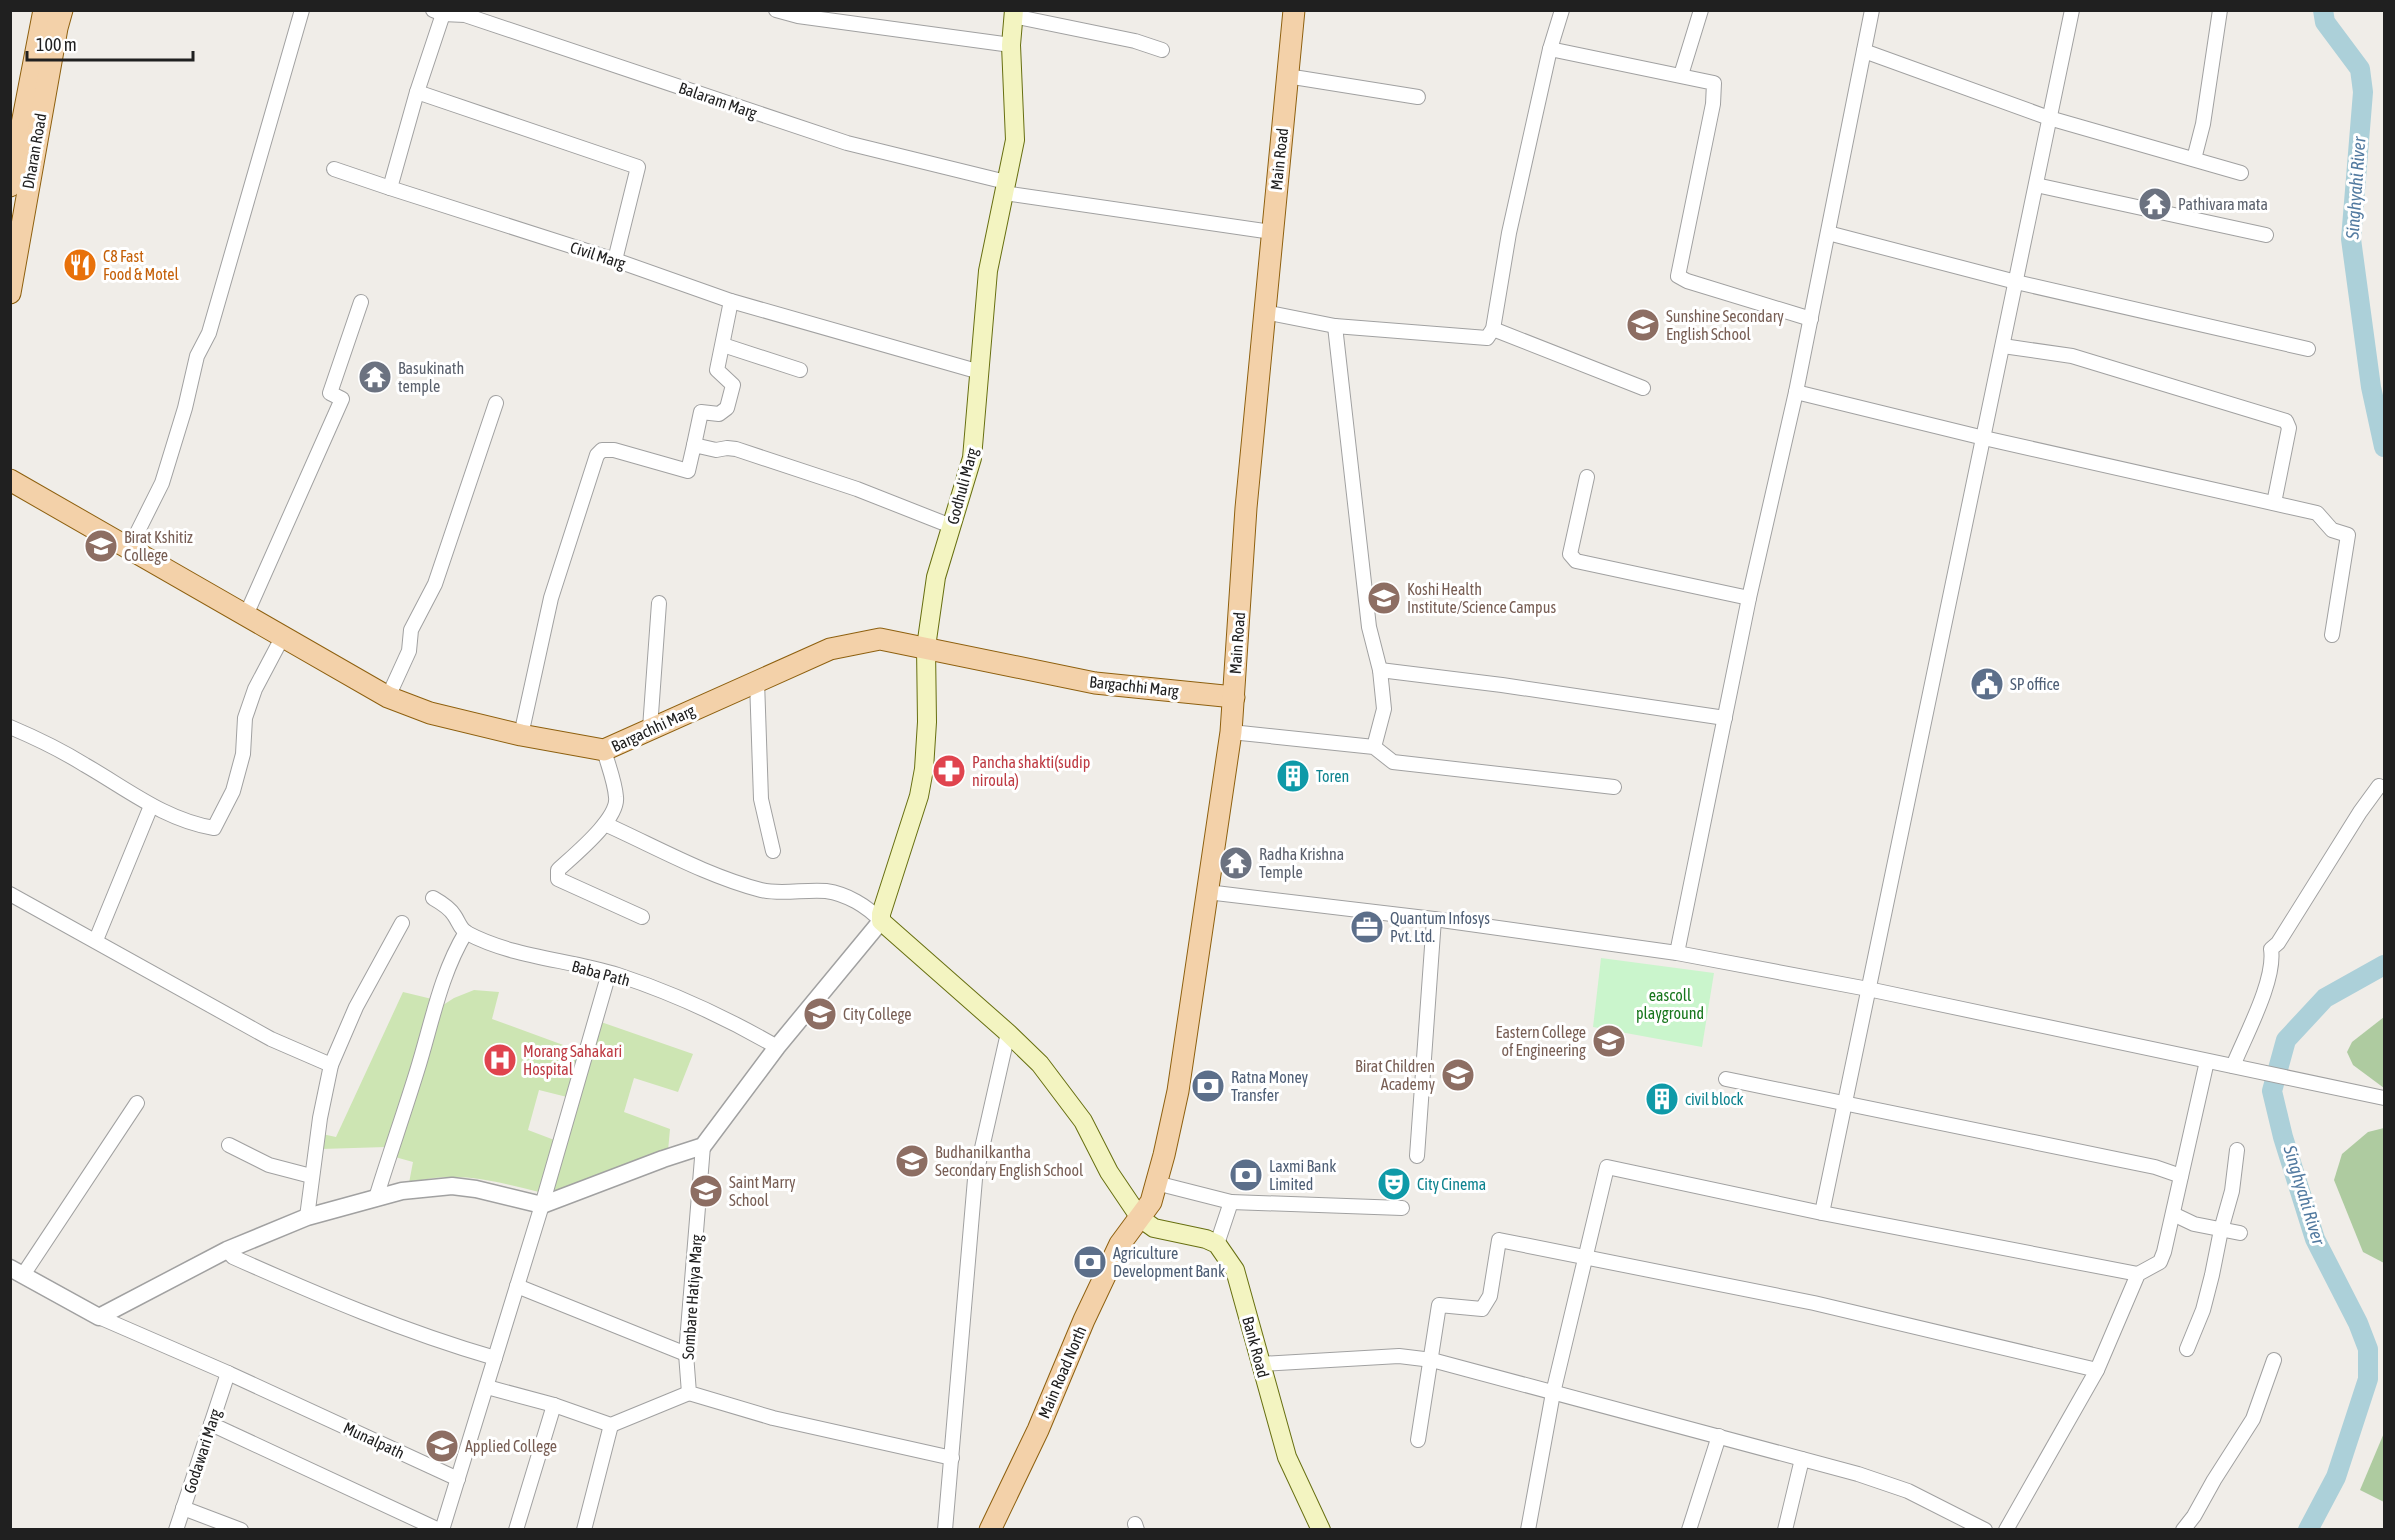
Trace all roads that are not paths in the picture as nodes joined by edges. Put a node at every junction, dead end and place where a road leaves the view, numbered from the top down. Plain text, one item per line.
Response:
1 (44, 10) edge
2 (62, 10) edge
3 (302, 10) edge
4 (776, 10) edge
5 (1294, 10) edge
6 (1302, 10) edge
7 (1562, 10) edge
8 (1701, 10) edge
9 (1872, 10) edge
10 (2072, 10) edge
11 (2220, 10) edge
12 (438, 12) edge
13 (1013, 13) edge
14 (1011, 45) junction
15 (1550, 49) junction
16 (1162, 50) dead end
17 (1864, 51) junction
18 (1681, 75) junction
19 (1291, 77) junction
20 (417, 92) junction
21 (1418, 97) dead end
22 (2049, 118) junction
23 (2194, 159) junction
24 (334, 169) dead end
25 (2241, 173) dead end
26 (2036, 185) junction
27 (10, 186) edge
28 (1005, 187) junction
29 (390, 188) junction
30 (16, 220) edge
31 (1272, 232) junction
32 (1828, 233) junction
33 (2266, 235) dead end
34 (615, 260) junction
35 (2016, 282) junction
36 (10, 292) edge
37 (731, 301) junction
38 (361, 302) dead end
39 (1267, 312) junction
40 (1811, 319) junction
41 (1335, 326) junction
42 (1493, 329) junction
43 (723, 345) junction
44 (2003, 346) junction
45 (2308, 349) dead end
46 (800, 370) dead end
47 (980, 372) junction
48 (1643, 388) dead end
49 (1796, 392) junction
50 (496, 403) dead end
51 (1984, 438) junction
52 (694, 445) junction
53 (1587, 477) dead end
54 (10, 480) edge
55 (2274, 503) junction
56 (951, 526) junction
57 (130, 547) junction
58 (1749, 598) junction
59 (659, 603) dead end
60 (246, 615) junction
61 (2332, 635) dead end
62 (283, 636) junction
63 (926, 648) junction
64 (1380, 670) junction
65 (757, 681) junction
66 (388, 697) junction
67 (1234, 697) junction
68 (1725, 718) junction
69 (10, 727) edge
70 (650, 728) junction
71 (1231, 732) junction
72 (521, 735) junction
73 (1374, 747) junction
74 (604, 750) junction
75 (2379, 786) dead end
76 (1614, 787) dead end
77 (151, 806) junction
78 (605, 824) junction
79 (773, 851) dead end
80 (1207, 892) junction
81 (10, 894) edge
82 (433, 898) dead end
83 (642, 917) dead end
84 (1434, 920) junction
85 (881, 921) junction
86 (402, 923) dead end
87 (466, 932) junction
88 (96, 940) junction
89 (1677, 953) junction
90 (609, 973) junction
91 (1868, 989) junction
92 (1008, 1033) junction
93 (777, 1047) junction
94 (2207, 1061) junction
95 (331, 1065) junction
96 (2238, 1067) junction
97 (1726, 1079) dead end
98 (2385, 1098) edge
99 (137, 1103) dead end
100 (1846, 1104) junction
101 (229, 1145) dead end
102 (703, 1146) junction
103 (2237, 1150) dead end
104 (1417, 1156) dead end
105 (311, 1176) junction
106 (2181, 1176) junction
107 (1156, 1183) junction
108 (376, 1198) junction
109 (1231, 1202) junction
110 (542, 1205) junction
111 (1402, 1208) dead end
112 (1822, 1212) junction
113 (2173, 1214) junction
114 (307, 1217) junction
115 (1140, 1218) junction
116 (2221, 1230) junction
117 (2240, 1233) dead end
118 (1217, 1244) junction
119 (227, 1250) junction
120 (1586, 1259) junction
121 (17, 1271) edge
122 (2138, 1274) junction
123 (518, 1286) junction
124 (99, 1317) junction
125 (2187, 1349) dead end
126 (686, 1354) junction
127 (495, 1358) junction
128 (1432, 1360) junction
129 (2274, 1360) dead end
130 (1260, 1364) junction
131 (2097, 1370) junction
132 (228, 1373) junction
133 (487, 1387) junction
134 (1553, 1393) junction
135 (689, 1394) junction
136 (554, 1405) junction
137 (211, 1424) junction
138 (611, 1425) junction
139 (1719, 1436) junction
140 (1418, 1440) dead end
141 (952, 1458) junction
142 (1802, 1459) junction
143 (458, 1479) junction
144 (183, 1508) junction
145 (176, 1530) edge
146 (240, 1530) edge
147 (440, 1530) edge
148 (516, 1530) edge
149 (584, 1530) edge
150 (945, 1530) edge
151 (990, 1530) edge
152 (1322, 1530) edge
153 (1528, 1530) edge
154 (1689, 1530) edge
155 (1785, 1530) edge
156 (1985, 1530) edge
157 (2006, 1530) edge
158 (2183, 1530) edge

1 - 27 main road, Dharan Road
2 - 30 main road, Dharan Road
3 - 57 street
4 - 14 street
5 - 19 main road, Main Road
6 - 19 main road, Main Road
7 - 15 street
8 - 18 street
9 - 17 street
10 - 22 street
11 - 23 street
12 - 20 street
12 - 28 street, Balaram Marg
13 - 14 main road, Godhuli Marg
13 - 16 street
14 - 28 main road, Godhuli Marg
15 - 18 street
15 - 42 street
17 - 22 street
17 - 32 street
18 - 40 street
19 - 21 street
19 - 31 main road, Main Road
19 - 39 main road, Main Road
20 - 29 street
20 - 34 street
22 - 23 street
22 - 26 street
23 - 25 street
24 - 29 street, Civil Marg
26 - 33 street
26 - 35 street
28 - 31 street, Balaram Marg
28 - 47 main road, Godhuli Marg
29 - 34 street, Civil Marg
30 - 36 main road, Dharan Road
31 - 39 main road, Main Road
32 - 35 street
32 - 40 street
34 - 37 street, Civil Marg
35 - 44 street
35 - 45 street
37 - 43 street
37 - 47 street, Civil Marg
38 - 60 street
39 - 41 street
39 - 67 main road, Main Road
40 - 49 street
41 - 42 street
41 - 64 street
42 - 48 street
43 - 46 street
43 - 52 street
44 - 51 street
44 - 55 street
47 - 56 main road, Godhuli Marg
49 - 51 street
49 - 58 street
50 - 66 street
51 - 55 street
51 - 91 street
52 - 56 street
52 - 72 street
53 - 58 street
54 - 57 main road, Bargachhi Marg
55 - 61 street
56 - 63 main road, Godhuli Marg
57 - 60 main road, Bargachhi Marg
58 - 68 street
59 - 70 street
60 - 62 main road, Bargachhi Marg
62 - 66 main road, Bargachhi Marg
62 - 77 street
63 - 65 main road, Bargachhi Marg
63 - 67 main road, Bargachhi Marg
63 - 85 main road, Godhuli Marg
64 - 68 street
64 - 73 street
65 - 70 main road, Bargachhi Marg
65 - 79 street
66 - 72 main road, Bargachhi Marg
67 - 71 main road, Main Road
68 - 89 street
69 - 77 street
70 - 74 main road, Bargachhi Marg
71 - 73 street
71 - 80 main road, Main Road
72 - 74 main road, Bargachhi Marg
73 - 76 street
74 - 78 street
75 - 96 street
77 - 88 street
78 - 83 street
78 - 85 street
80 - 84 street
80 - 107 main road, Main Road North
81 - 88 street
82 - 87 street
84 - 89 street
84 - 104 street
85 - 92 main road
85 - 93 street
86 - 95 street
87 - 90 street, Baba Path
87 - 108 street
88 - 95 street
89 - 91 street
90 - 93 street, Baba Path
90 - 110 street
91 - 94 street
91 - 100 street
92 - 115 main road
92 - 141 street
93 - 102 street
94 - 96 street
94 - 106 street
95 - 105 street
96 - 98 street
97 - 100 street
99 - 121 street
100 - 106 street
100 - 112 street
101 - 105 street
102 - 110 street
102 - 126 street, Sombare Hatiya Marg
103 - 116 street
105 - 114 street
106 - 113 street
107 - 109 street
107 - 115 main road, Main Road North
108 - 110 street
108 - 114 street
109 - 111 street
109 - 118 street
110 - 123 street
112 - 120 street
112 - 122 street
113 - 116 street
113 - 122 street
114 - 119 street
115 - 118 main road
115 - 151 main road, Main Road North
116 - 117 street
116 - 125 street
118 - 130 main road, Bank Road
119 - 124 street
119 - 127 street
120 - 128 street
120 - 131 street
120 - 134 street
121 - 124 street, Munalpath
122 - 131 street
123 - 126 street
123 - 127 street
124 - 132 street, Munalpath
126 - 135 street, Sombare Hatiya Marg
127 - 133 street
128 - 130 street
128 - 134 street
128 - 140 street
129 - 158 street
130 - 152 main road, Bank Road
131 - 157 street
132 - 137 street, Godawari Marg
132 - 143 street, Munalpath
133 - 136 street
133 - 143 street
134 - 139 street
134 - 153 street
135 - 138 street
135 - 141 street
136 - 138 street
136 - 148 street
137 - 144 street, Godawari Marg
137 - 147 street
138 - 149 street
139 - 142 street
139 - 154 street
141 - 150 street
142 - 155 street
142 - 156 street
143 - 147 street
144 - 145 street, Godawari Marg
144 - 146 street

